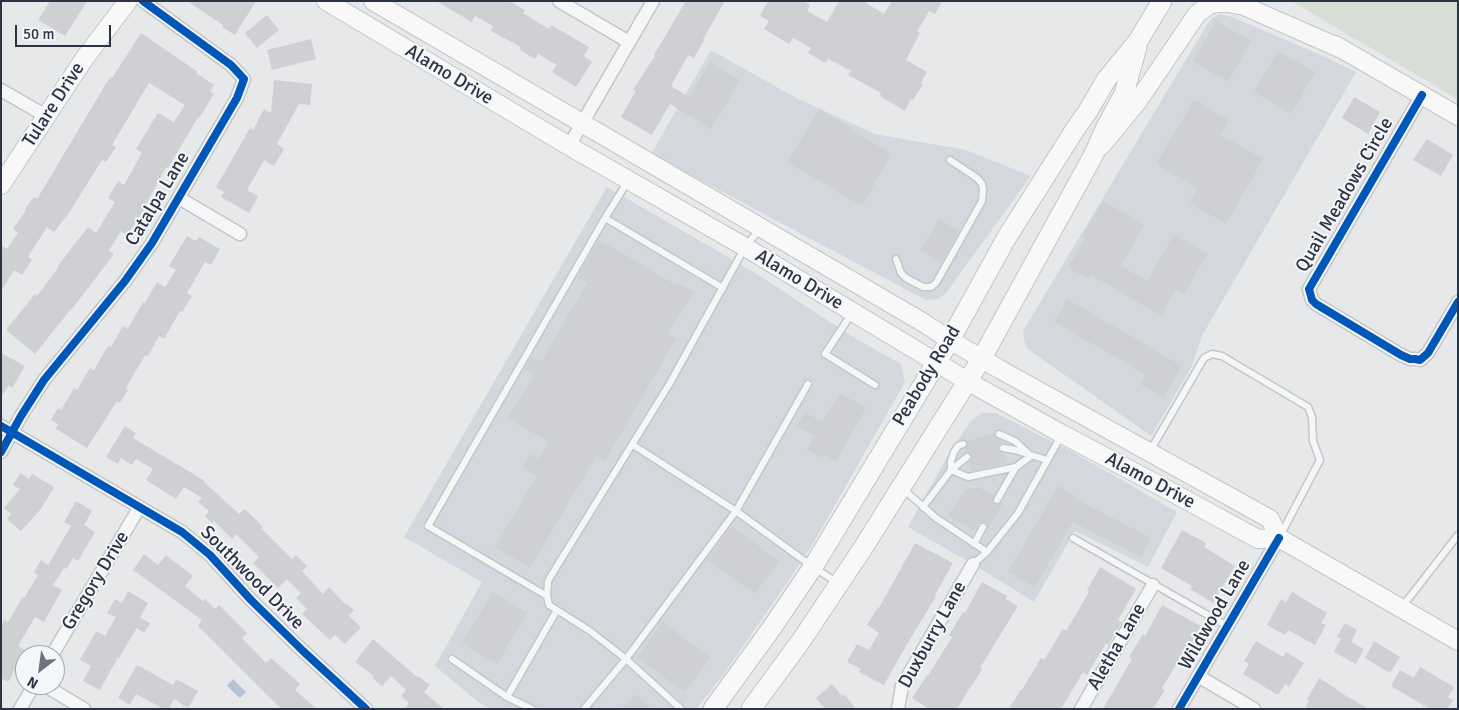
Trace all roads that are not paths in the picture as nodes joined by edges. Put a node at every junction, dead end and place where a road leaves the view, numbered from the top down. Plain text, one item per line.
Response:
1 (128, 1) edge
2 (143, 1) edge
3 (326, 1) edge
4 (373, 1) edge
5 (559, 1) edge
6 (653, 1) edge
7 (1162, 1) edge
8 (1261, 1) edge
9 (1138, 41) junction
10 (629, 42) junction
11 (1344, 50) junction
12 (1, 90) edge
13 (1422, 95) junction
14 (46, 116) junction
15 (1458, 116) edge
16 (581, 124) junction
17 (569, 146) junction
18 (1094, 154) junction
19 (950, 160) dead end
20 (628, 180) junction
21 (1, 186) edge
22 (178, 198) junction
23 (605, 218) junction
24 (761, 228) junction
25 (240, 234) dead end
26 (746, 247) junction
27 (896, 260) dead end
28 (723, 288) junction
29 (1458, 302) edge
30 (853, 312) junction
31 (950, 340) junction
32 (982, 358) junction
33 (936, 362) junction
34 (967, 381) junction
35 (808, 384) dead end
36 (875, 385) dead end
37 (7, 429) edge
38 (999, 434) dead end
39 (1062, 434) junction
40 (963, 444) dead end
41 (633, 445) junction
42 (1003, 448) dead end
43 (1, 452) edge
44 (1149, 452) junction
45 (1031, 456) junction
46 (967, 457) dead end
47 (1047, 460) junction
48 (1016, 467) junction
49 (951, 470) junction
50 (901, 487) junction
51 (997, 500) dead end
52 (139, 508) junction
53 (923, 508) junction
54 (736, 511) junction
55 (983, 527) dead end
56 (1458, 535) edge
57 (1073, 538) dead end
58 (1279, 538) junction
59 (974, 544) junction
60 (987, 552) junction
61 (973, 564) joint
62 (813, 567) junction
63 (839, 584) junction
64 (1153, 585) junction
65 (546, 596) junction
66 (1401, 608) junction
67 (557, 610) junction
68 (1227, 626) junction
69 (1458, 641) edge
70 (58, 645) edge
71 (452, 659) dead end
72 (626, 659) junction
73 (1198, 676) junction
74 (28, 695) edge
75 (61, 695) edge
76 (508, 697) junction
77 (20, 709) edge
78 (84, 709) edge
79 (366, 709) edge
80 (532, 709) edge
81 (584, 709) edge
82 (681, 709) edge
83 (713, 709) edge
84 (751, 709) edge
85 (898, 709) edge
86 (1081, 709) edge
87 (1179, 709) edge
88 (1254, 709) edge

1 - 14 main road, Tulare Drive
2 - 22 street, Catalpa Lane
3 - 17 main road, Alamo Drive
4 - 16 main road, Alamo Drive
5 - 10 street
6 - 10 street
7 - 9 main road, Peabody Road
8 - 11 main road
9 - 18 main road, Peabody Road
9 - 31 main road, Peabody Road
10 - 16 street
11 - 13 main road
11 - 18 main road
12 - 14 street
13 - 15 main road
13 - 29 street, Quail Meadows Circle
14 - 21 main road, Tulare Drive
16 - 17 street
16 - 24 main road, Alamo Drive
17 - 20 main road, Alamo Drive
18 - 32 main road, Peabody Road
19 - 27 lane
20 - 23 lane
20 - 26 main road, Alamo Drive
22 - 25 street
22 - 37 street, Catalpa Lane
23 - 28 lane
23 - 65 lane
24 - 26 lane
24 - 31 main road, Alamo Drive
26 - 28 lane
26 - 30 main road, Alamo Drive
28 - 41 lane
30 - 33 main road, Alamo Drive
30 - 36 lane
31 - 32 main road, Alamo Drive
31 - 33 main road, Peabody Road
32 - 34 main road, Peabody Road
32 - 44 main road, Alamo Drive
33 - 34 main road, Alamo Drive
33 - 62 main road, Peabody Road
34 - 39 main road, Alamo Drive
34 - 50 main road, Peabody Road
35 - 54 lane
37 - 43 street, Catalpa Lane
37 - 52 street, Southwood Drive
38 - 45 lane
39 - 47 lane
39 - 58 main road, Alamo Drive
40 - 49 lane
41 - 54 lane
41 - 65 lane
42 - 45 lane
44 - 58 main road, Alamo Drive
44 - 58 lane
45 - 47 lane
45 - 48 lane
46 - 49 lane
47 - 60 lane
48 - 49 lane
48 - 51 lane
49 - 53 lane
50 - 53 lane
50 - 63 main road, Peabody Road
52 - 70 street, Gregory Drive
52 - 79 street, Southwood Drive
53 - 59 lane
54 - 62 lane
54 - 72 lane
55 - 59 lane
56 - 66 lane
57 - 64 lane
58 - 66 main road, Alamo Drive
58 - 68 street, Wildwood Lane
59 - 60 lane
60 - 61 lane
61 - 85 street, Duxburry Lane
62 - 63 lane
62 - 83 main road, Peabody Road
63 - 84 main road, Peabody Road
64 - 68 lane
64 - 86 street, Aletha Lane
65 - 67 lane
66 - 69 main road, Alamo Drive
67 - 72 lane
67 - 76 lane
68 - 73 street, Wildwood Lane
71 - 76 lane
72 - 81 lane
72 - 82 lane
73 - 87 street, Wildwood Lane
73 - 88 street
74 - 77 street
75 - 78 street
76 - 80 lane

